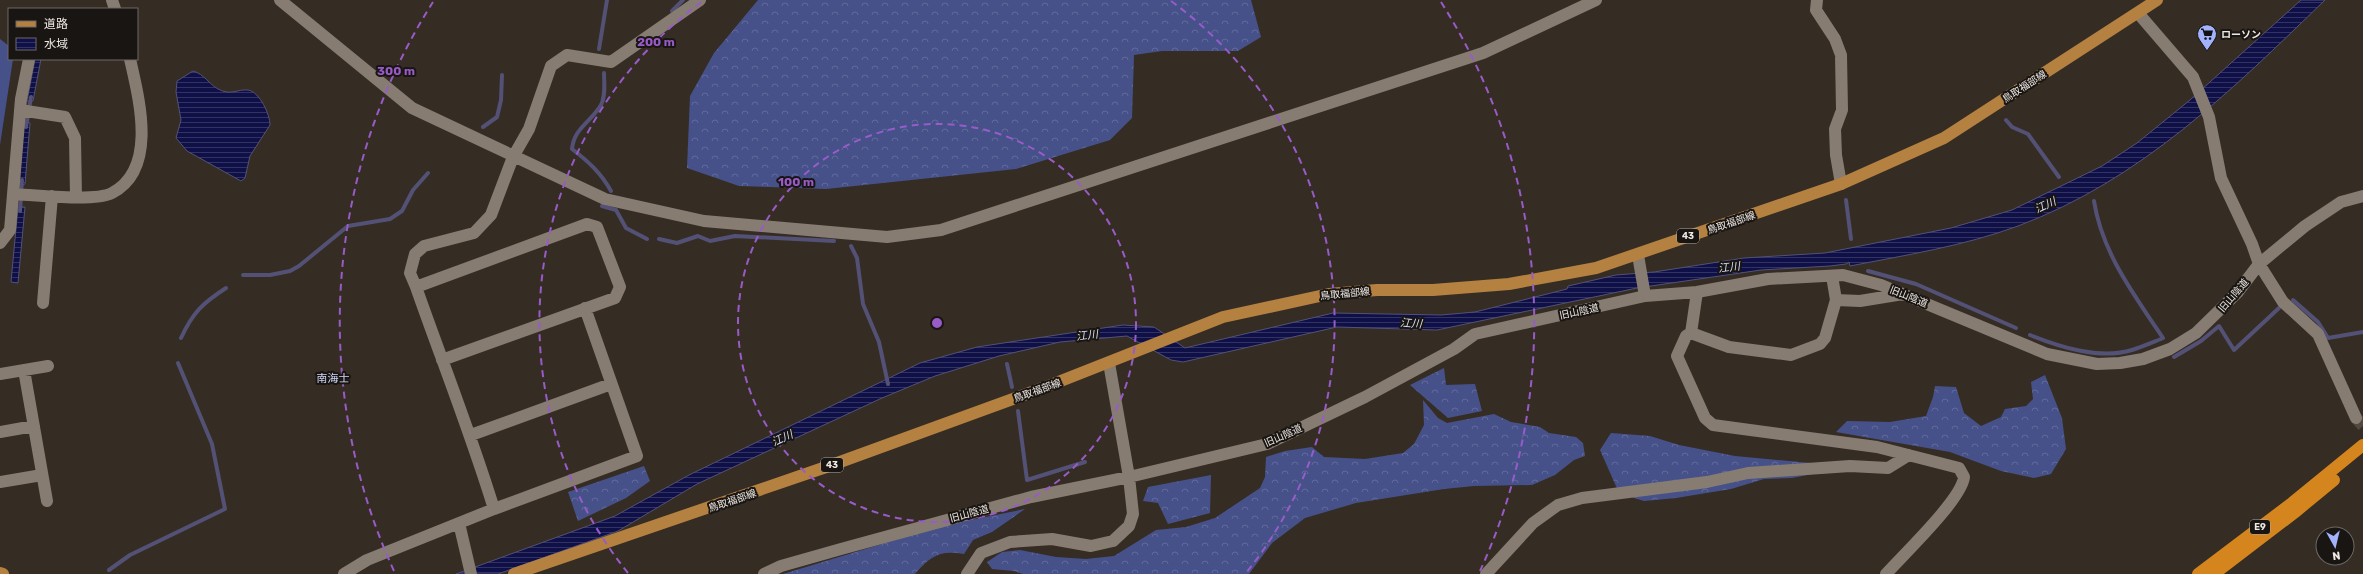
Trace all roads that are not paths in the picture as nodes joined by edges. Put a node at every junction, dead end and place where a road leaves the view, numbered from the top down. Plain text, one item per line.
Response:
1 (280, 0) edge
2 (700, 0) edge
3 (1596, 0) edge
4 (1817, 0) edge
5 (2157, 0) edge
6 (2138, 12) junction
7 (29, 60) edge
8 (130, 60) edge
9 (20, 110) junction
10 (513, 157) junction
11 (1841, 184) junction
12 (13, 194) junction
13 (52, 196) junction
14 (2363, 196) edge
15 (76, 197) junction
16 (0, 243) edge
17 (1638, 255) junction
18 (2259, 264) junction
19 (1832, 276) junction
20 (416, 287) junction
21 (1697, 292) junction
22 (1645, 294) junction
23 (1903, 294) junction
24 (1836, 300) junction
25 (43, 303) dead end
26 (585, 308) junction
27 (1691, 333) junction
28 (442, 360) junction
29 (1109, 363) junction
30 (48, 366) dead end
31 (24, 370) junction
32 (0, 374) edge
33 (611, 384) junction
34 (2356, 418) tunnel mouth
35 (34, 426) junction
36 (0, 432) edge
37 (471, 435) junction
38 (2363, 445) edge
39 (1909, 456) junction
40 (2363, 456) edge
41 (42, 475) junction
42 (1129, 477) junction
43 (0, 482) edge
44 (47, 501) dead end
45 (494, 509) junction
46 (459, 523) junction
47 (0, 573) edge
48 (3, 574) edge
49 (344, 574) edge
50 (472, 574) edge
51 (514, 574) edge
52 (764, 574) edge
53 (967, 574) edge
54 (1486, 574) edge
55 (1886, 574) edge
56 (2198, 574) edge
57 (2214, 574) edge

1 - 10 street
2 - 10 street
3 - 10 street
4 - 11 street
5 - 6 main road, 鳥取福部線 / 43
6 - 11 main road, 鳥取福部線 / 43
6 - 18 street
7 - 9 street
8 - 15 street
9 - 12 street
9 - 15 street
10 - 20 street
11 - 17 main road, 鳥取福部線 / 43
12 - 13 street
12 - 16 street
13 - 15 street
13 - 25 street
14 - 18 street, 旧山陰道
17 - 22 street
17 - 29 main road, 鳥取福部線 / 43
18 - 23 street, 旧山陰道
18 - 34 street
19 - 21 street, 旧山陰道
19 - 23 street, 旧山陰道
19 - 24 street
20 - 26 street
20 - 28 street
21 - 22 street, 旧山陰道
21 - 27 street
22 - 42 street, 旧山陰道
23 - 24 street
24 - 27 street
26 - 28 street
26 - 33 street
27 - 39 street
28 - 37 street
29 - 42 street
29 - 51 main road, 鳥取福部線 / 43
30 - 31 street
31 - 32 street
31 - 35 street
33 - 37 street
33 - 45 street
35 - 36 street
35 - 41 street
37 - 45 street
38 - 56 highway, E9
39 - 54 street
39 - 55 street
40 - 57 highway, E9
41 - 43 street
41 - 44 street
42 - 52 street, 旧山陰道
42 - 53 street
45 - 46 street
46 - 49 street
46 - 50 street
47 - 48 main road

